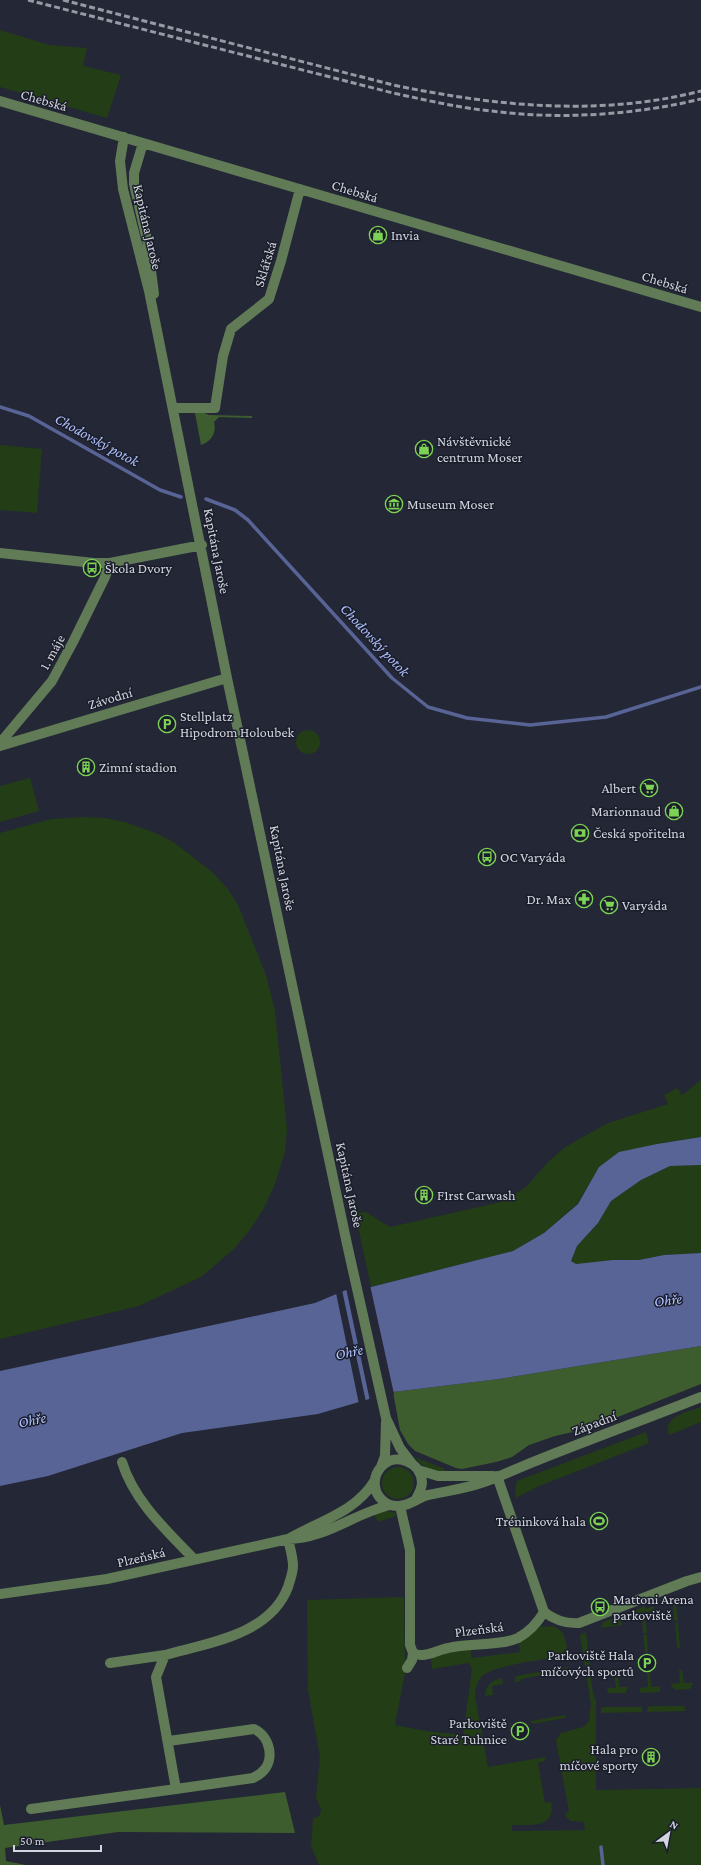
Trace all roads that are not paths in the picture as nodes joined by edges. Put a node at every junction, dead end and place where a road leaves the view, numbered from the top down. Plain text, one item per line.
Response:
1 (0, 102) edge
2 (124, 137) junction
3 (143, 143) junction
4 (300, 189) junction
5 (701, 307) edge
6 (156, 323) junction
7 (173, 408) junction
8 (202, 545) junction
9 (0, 553) edge
10 (110, 562) junction
11 (227, 678) junction
12 (0, 744) edge
13 (701, 1397) edge
14 (386, 1418) junction
15 (122, 1462) dead end
16 (381, 1467) junction
17 (415, 1468) junction
18 (496, 1476) junction
19 (375, 1480) junction
20 (416, 1499) junction
21 (395, 1506) junction
22 (288, 1539) junction
23 (194, 1559) junction
24 (701, 1577) edge
25 (0, 1594) edge
26 (544, 1612) junction
27 (413, 1653) junction
28 (165, 1655) junction
29 (110, 1663) dead end
30 (407, 1668) dead end
31 (169, 1741) junction
32 (176, 1788) junction
33 (31, 1809) dead end

1 - 2 street, Chebská
2 - 3 street, Chebská
2 - 6 street, Kapitána Jaroše
3 - 4 street, Chebská
3 - 6 street, Kapitána Jaroše
4 - 5 street, Chebská
4 - 7 street, Sklářská
6 - 7 street, Kapitána Jaroše
7 - 8 street, Kapitána Jaroše
8 - 10 street
8 - 11 street, Kapitána Jaroše
9 - 10 street
10 - 12 street, 1. máje
11 - 12 street, Závodní
11 - 14 street, Kapitána Jaroše
13 - 18 street, Západní
14 - 16 street, Kapitána Jaroše
14 - 17 street, Kapitána Jaroše
15 - 23 street
16 - 17 street
16 - 19 street
17 - 18 street, Západní
17 - 20 street
18 - 20 street, Západní
18 - 26 street
19 - 21 street
19 - 22 street, Plzeňská
20 - 21 street
21 - 22 street, Plzeňská
21 - 27 street
22 - 23 street, Plzeňská
22 - 28 street
23 - 25 street, Plzeňská
24 - 26 street
26 - 27 street, Plzeňská
27 - 30 street
28 - 29 street
28 - 31 street
31 - 32 street
31 - 32 street
32 - 33 street

